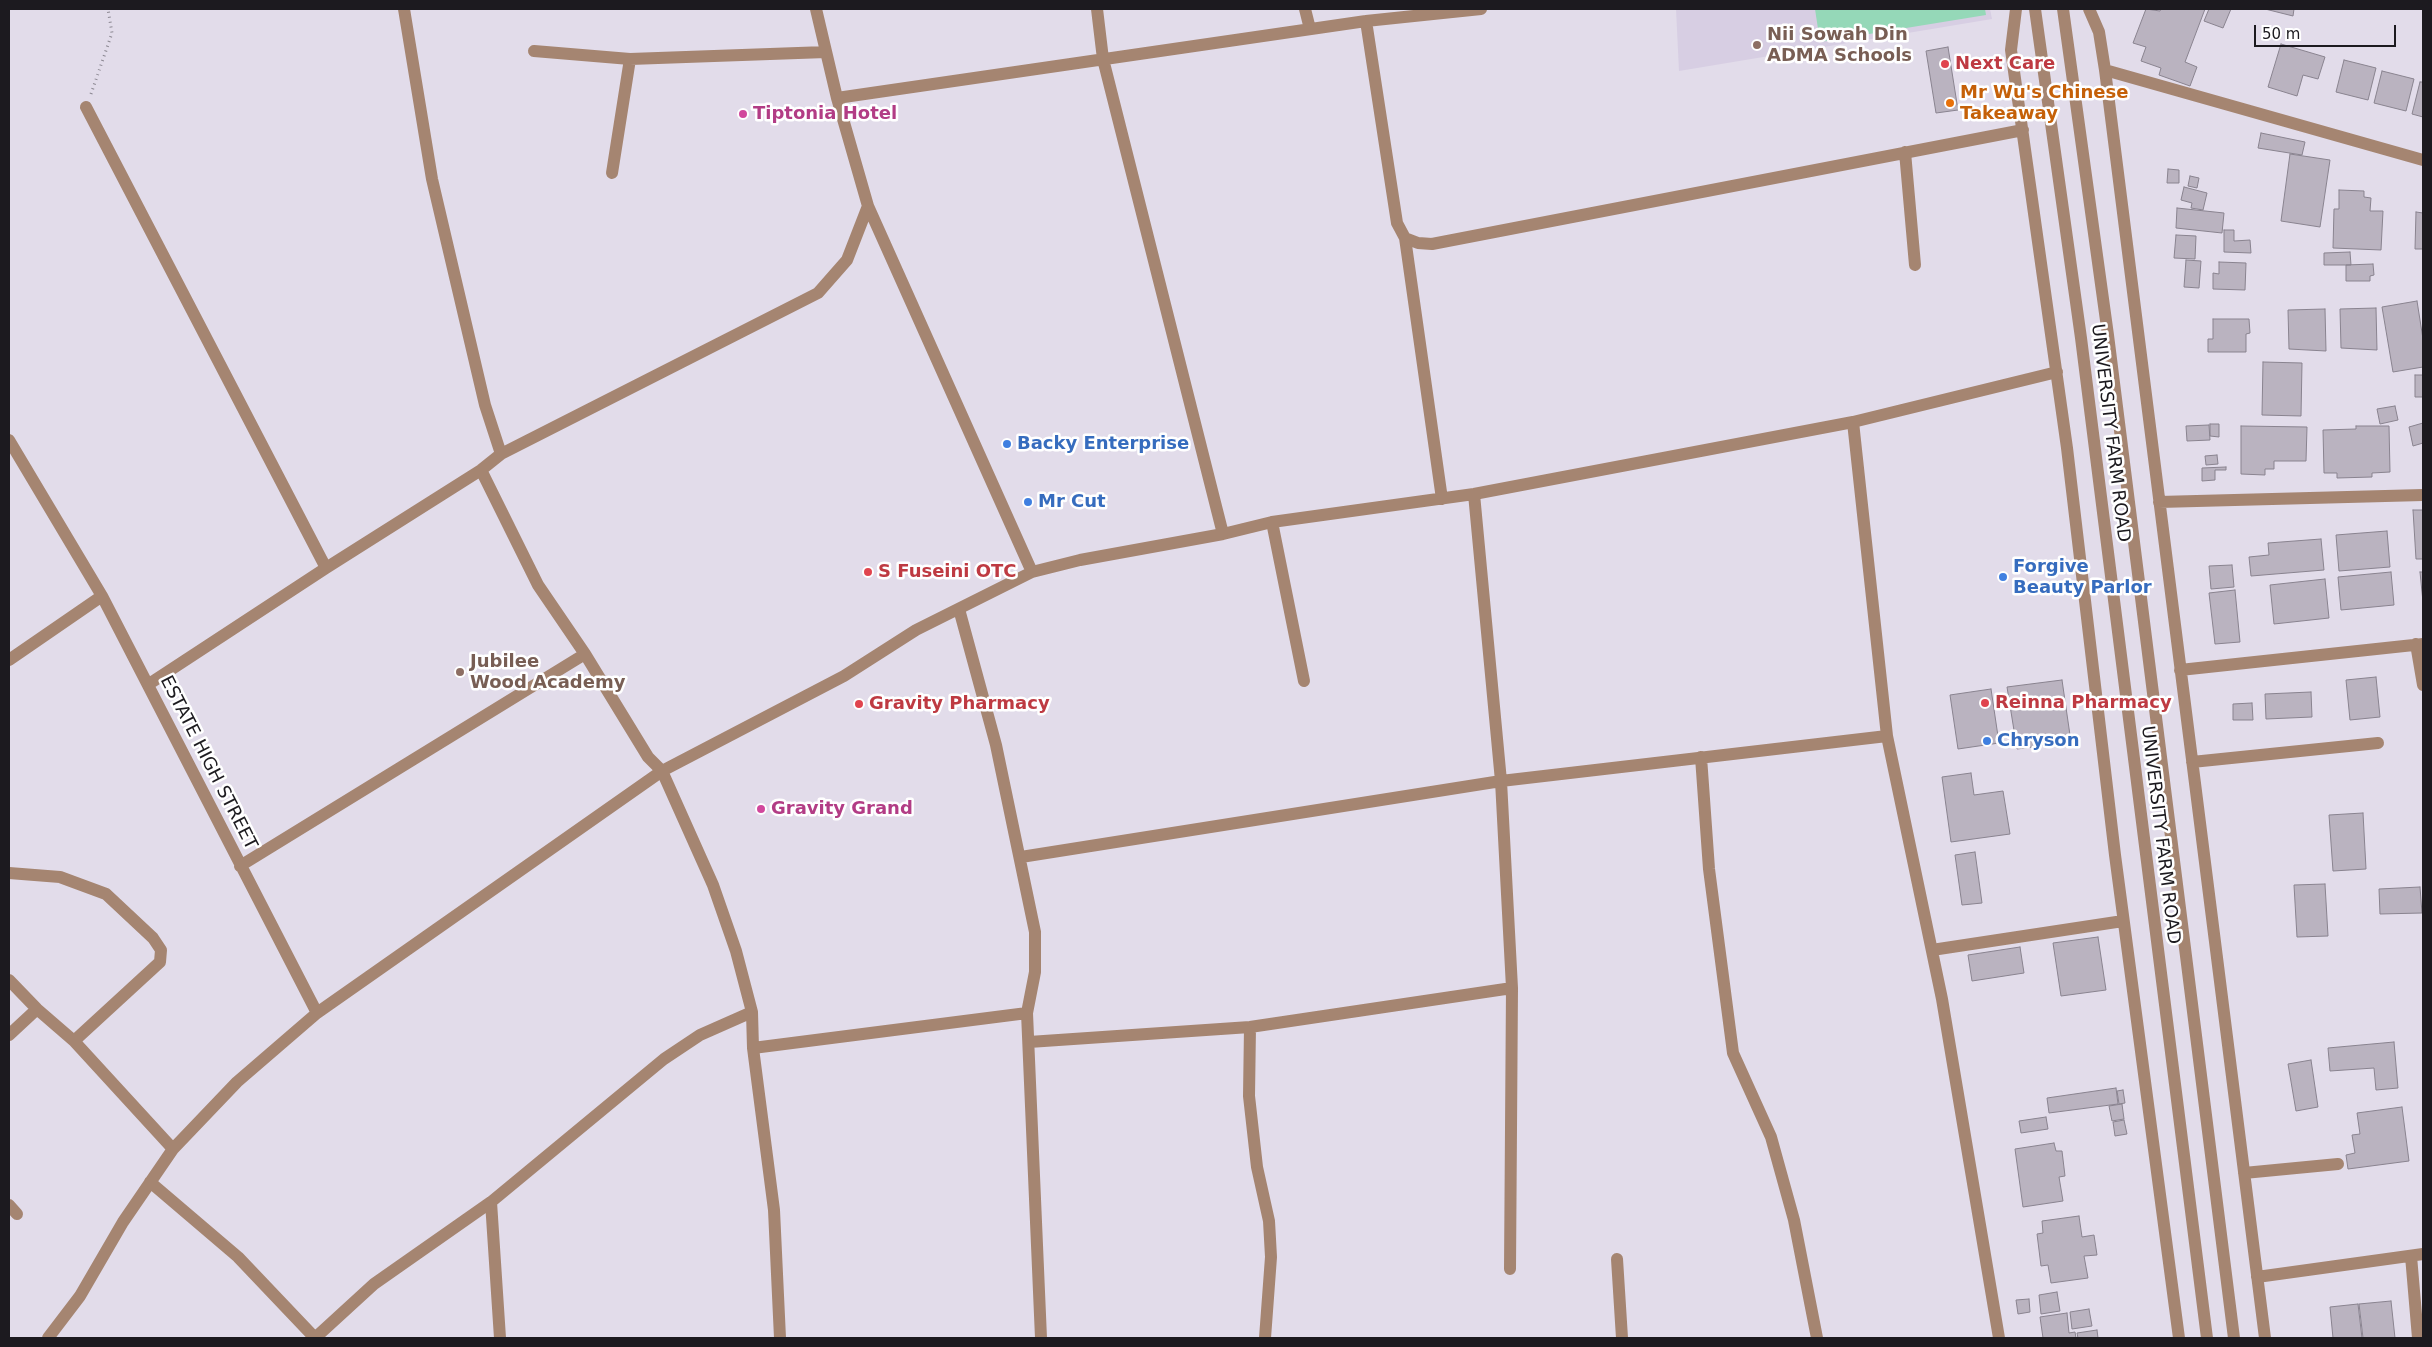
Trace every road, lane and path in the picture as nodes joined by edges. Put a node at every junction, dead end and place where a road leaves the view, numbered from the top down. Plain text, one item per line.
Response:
1 (108, 9) edge
2 (404, 9) edge
3 (816, 9) edge
4 (1097, 9) edge
5 (1305, 9) edge
6 (1481, 9) edge
7 (2016, 9) edge
8 (2035, 9) edge
9 (2063, 9) edge
10 (2089, 9) edge
11 (1366, 21) junction
12 (1310, 29) junction
13 (534, 51) dead end
14 (826, 52) junction
15 (630, 59) junction
16 (1103, 59) junction
17 (2105, 70) junction
18 (837, 98) junction
19 (86, 107) joint
20 (2023, 130) junction
21 (1905, 152) junction
22 (2423, 160) edge
23 (612, 173) dead end
24 (868, 206) junction
25 (1405, 238) junction
26 (1915, 265) dead end
27 (2056, 372) junction
28 (1853, 422) junction
29 (9, 440) edge
30 (501, 454) junction
31 (482, 470) junction
32 (1474, 494) junction
33 (2423, 495) edge
34 (1442, 499) junction
35 (2159, 502) junction
36 (1272, 522) junction
37 (1223, 534) junction
38 (326, 568) junction
39 (1032, 572) junction
40 (102, 596) junction
41 (959, 608) junction
42 (2420, 644) edge
43 (585, 654) junction
44 (9, 660) edge
45 (2180, 670) junction
46 (1304, 681) dead end
47 (149, 684) junction
48 (2423, 685) edge
49 (1887, 736) junction
50 (2378, 743) dead end
51 (1701, 757) junction
52 (2192, 762) junction
53 (662, 771) junction
54 (1501, 781) junction
55 (1021, 857) junction
56 (240, 866) junction
57 (9, 873) edge
58 (2124, 921) junction
59 (1932, 950) junction
60 (9, 980) edge
61 (1512, 988) junction
62 (37, 1009) junction
63 (752, 1012) junction
64 (318, 1013) junction
65 (1027, 1013) junction
66 (1250, 1027) junction
67 (9, 1035) edge
68 (74, 1041) junction
69 (1029, 1042) junction
70 (752, 1048) junction
71 (173, 1149) junction
72 (2338, 1164) dead end
73 (2244, 1173) junction
74 (150, 1182) junction
75 (491, 1202) junction
76 (2417, 1255) edge
77 (1617, 1258) dead end
78 (1510, 1269) dead end
79 (2257, 1277) junction
80 (2418, 1291) edge
81 (48, 1338) edge
82 (315, 1338) edge
83 (500, 1338) edge
84 (780, 1338) edge
85 (1041, 1338) edge
86 (1265, 1338) edge
87 (1622, 1338) edge
88 (1817, 1338) edge
89 (1999, 1338) edge
90 (2179, 1338) edge
91 (2207, 1338) edge
92 (2234, 1338) edge
93 (2265, 1338) edge
94 (2418, 1338) edge

1 - 19 path
2 - 30 street
3 - 14 street
4 - 16 street
5 - 12 street
6 - 11 street
7 - 20 street
8 - 91 street, UNIVERSITY FARM ROAD
9 - 92 street, UNIVERSITY FARM ROAD
10 - 17 street
11 - 12 street
11 - 25 street
12 - 16 street
13 - 15 street
14 - 15 street
14 - 18 street
15 - 23 street
16 - 18 street
16 - 37 street
17 - 22 street
17 - 35 street
18 - 24 street
19 - 38 street
20 - 21 street
20 - 27 street
21 - 25 street
21 - 26 street
24 - 30 street
24 - 39 street
25 - 34 street
27 - 28 street
27 - 58 street
28 - 32 street
28 - 49 street
29 - 40 street, ESTATE HIGH STREET
30 - 31 street
31 - 38 street
31 - 43 street
32 - 34 street
32 - 54 street
33 - 35 street
34 - 36 street
35 - 45 street
36 - 37 street
36 - 46 street
37 - 39 street
38 - 47 street
39 - 41 street
40 - 44 street
40 - 47 street, ESTATE HIGH STREET
41 - 53 street
41 - 55 street
42 - 45 street
42 - 48 street
43 - 53 street
43 - 56 street
45 - 52 street
47 - 56 street, ESTATE HIGH STREET
49 - 51 street
49 - 59 street
50 - 52 street
51 - 54 street
51 - 88 street
52 - 73 street
53 - 63 street
53 - 64 street
54 - 55 street
54 - 61 street
55 - 65 street
56 - 64 street, ESTATE HIGH STREET
57 - 68 street
58 - 59 street
58 - 90 street
59 - 89 street
60 - 62 street
61 - 66 street
61 - 78 street
62 - 67 street
62 - 68 street
63 - 70 street
63 - 75 street
64 - 71 street
65 - 69 street
65 - 70 street
66 - 69 street
66 - 86 street
68 - 71 street
69 - 85 street
70 - 84 street
71 - 74 street
72 - 73 street
73 - 79 street
74 - 81 street
74 - 82 street
75 - 82 street
75 - 83 street
76 - 79 street
76 - 80 street
77 - 87 street
79 - 93 street
80 - 94 street

